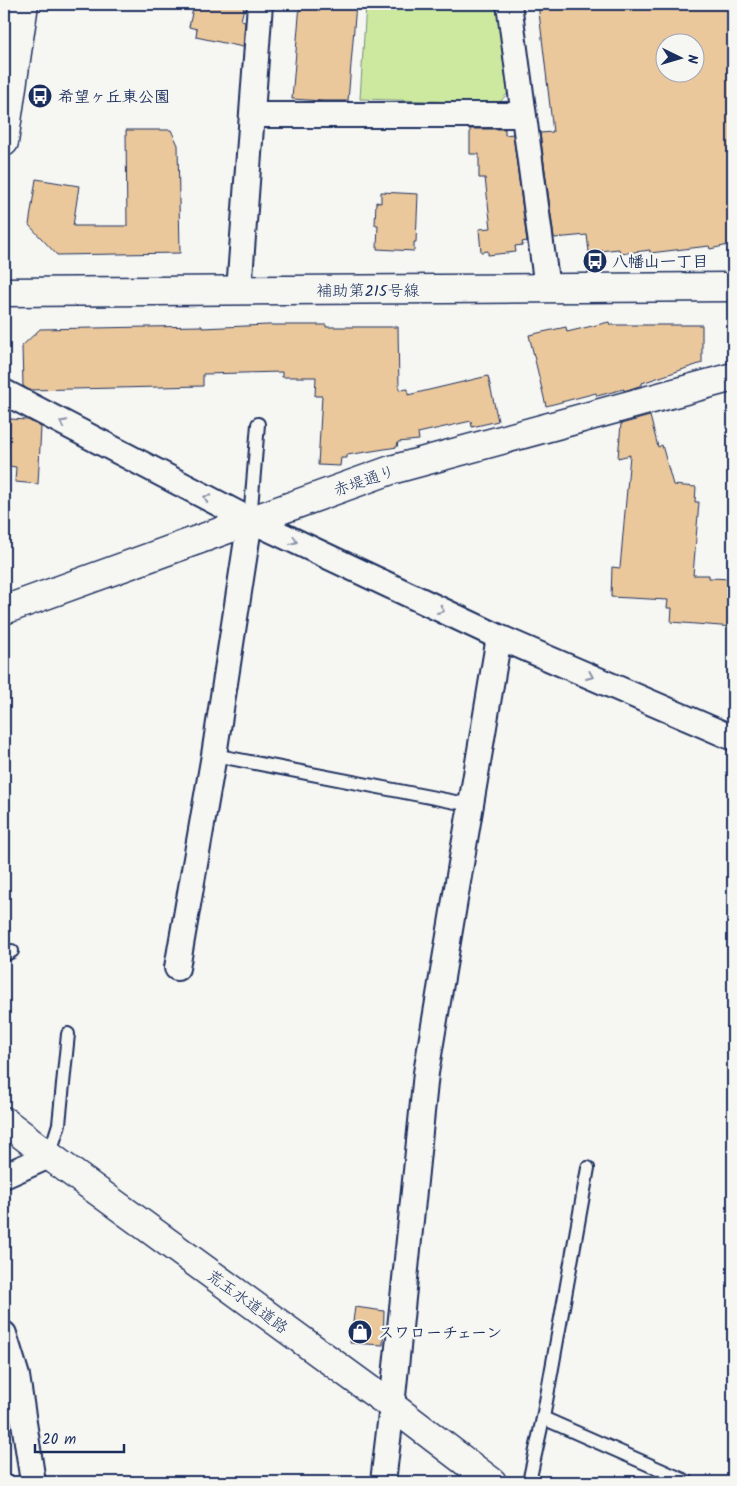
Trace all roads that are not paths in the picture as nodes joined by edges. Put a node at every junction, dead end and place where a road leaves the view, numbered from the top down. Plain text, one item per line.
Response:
1 (260, 4) edge
2 (509, 4) edge
3 (17, 11) edge
4 (252, 115) junction
5 (523, 115) junction
6 (4, 142) edge
7 (733, 287) edge
8 (547, 288) junction
9 (239, 291) junction
10 (4, 292) edge
11 (733, 377) edge
12 (4, 392) edge
13 (258, 424) dead end
14 (250, 520) junction
15 (4, 610) edge
16 (499, 638) junction
17 (733, 738) edge
18 (214, 755) junction
19 (471, 805) junction
20 (177, 968) dead end
21 (68, 1034) dead end
22 (4, 1121) edge
23 (49, 1156) junction
24 (588, 1168) dead end
25 (4, 1176) edge
26 (4, 1334) edge
27 (392, 1406) junction
28 (13, 1414) edge
29 (543, 1418) junction
30 (33, 1482) edge
31 (383, 1482) edge
32 (492, 1482) edge
33 (529, 1482) edge
34 (688, 1482) edge

1 - 4 street
2 - 5 street
3 - 6 street
4 - 5 street
4 - 9 street
5 - 8 street
7 - 8 street, 補助第215号線
8 - 9 street, 補助第215号線
9 - 10 street, 補助第215号線
11 - 14 street, 赤堤通り
14 -> 12 street
13 - 14 lane
14 - 15 street, 赤堤通り
14 -> 16 street
14 - 18 street
16 -> 17 street
16 - 19 street
18 - 19 lane
18 - 20 street
19 - 27 street
21 - 23 lane
22 - 23 street, 荒玉水道道路
23 - 25 street
23 - 27 street, 荒玉水道道路
24 - 29 lane
26 - 28 street
27 - 31 street
27 - 32 street, 荒玉水道道路
28 - 30 street
29 - 33 lane
29 - 34 lane

